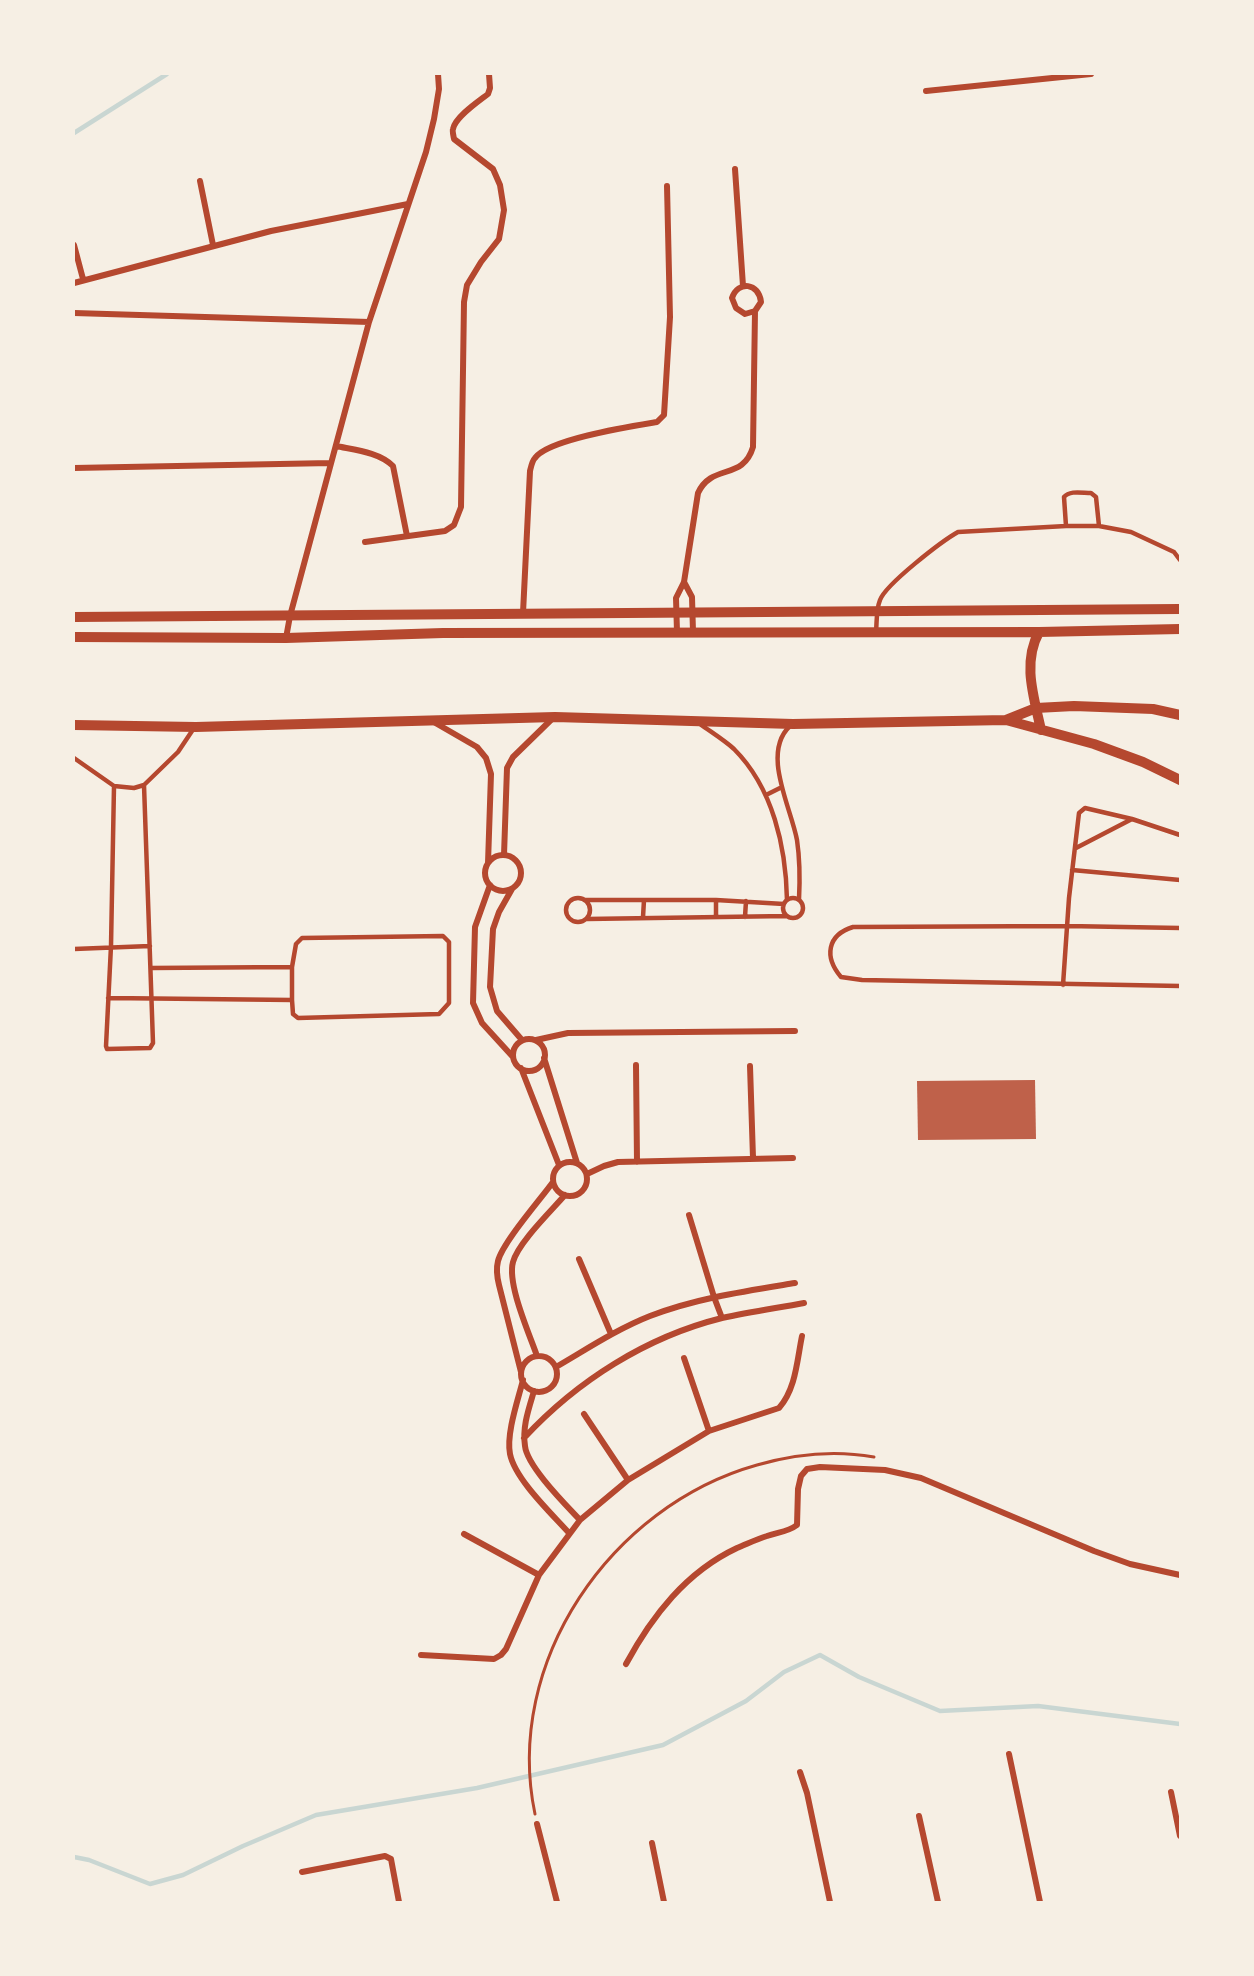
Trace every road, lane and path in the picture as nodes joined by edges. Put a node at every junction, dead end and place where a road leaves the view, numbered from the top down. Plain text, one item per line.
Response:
1 (438, 74) edge
2 (489, 74) edge
3 (1091, 74) edge
4 (926, 91) dead end
5 (735, 169) dead end
6 (200, 181) dead end
7 (667, 186) dead end
8 (408, 204) junction
9 (74, 245) edge
10 (213, 245) junction
11 (83, 279) junction
12 (74, 283) edge
13 (743, 286) junction
14 (755, 311) junction
15 (74, 313) edge
16 (369, 322) junction
17 (336, 446) junction
18 (331, 463) junction
19 (74, 468) edge
20 (1066, 526) junction
21 (1099, 526) junction
22 (407, 536) junction
23 (365, 542) dead end
24 (1180, 560) edge
25 (684, 582) junction
26 (1180, 609) edge
27 (877, 612) junction
28 (523, 613) junction
29 (676, 613) junction
30 (692, 613) junction
31 (290, 616) junction
32 (74, 617) edge
33 (1180, 629) edge
34 (677, 632) junction
35 (693, 632) junction
36 (876, 632) junction
37 (1039, 632) junction
38 (74, 637) edge
39 (286, 638) junction
40 (1036, 708) junction
41 (1180, 715) edge
42 (555, 717) junction
43 (1006, 720) junction
44 (432, 721) junction
45 (698, 722) junction
46 (793, 724) junction
47 (74, 725) edge
48 (196, 727) junction
49 (1041, 730) junction
50 (74, 758) edge
51 (1180, 780) edge
52 (144, 785) junction
53 (114, 786) junction
54 (782, 787) junction
55 (766, 795) junction
56 (1132, 819) junction
57 (1180, 835) edge
58 (1075, 848) junction
59 (504, 855) junction
60 (488, 863) junction
61 (1072, 870) junction
62 (1180, 880) edge
63 (490, 885) junction
64 (512, 889) junction
65 (585, 900) junction
66 (644, 900) junction
67 (716, 900) junction
68 (799, 900) junction
69 (746, 901) junction
70 (785, 902) junction
71 (745, 916) junction
72 (787, 916) junction
73 (643, 917) junction
74 (716, 917) junction
75 (587, 919) junction
76 (1067, 926) junction
77 (1180, 928) edge
78 (111, 946) junction
79 (150, 946) junction
80 (74, 949) edge
81 (292, 967) junction
82 (151, 968) junction
83 (1063, 985) junction
84 (1180, 987) edge
85 (108, 998) junction
86 (152, 998) junction
87 (292, 1000) junction
88 (795, 1031) dead end
89 (522, 1040) junction
90 (536, 1040) junction
91 (513, 1057) junction
92 (544, 1058) junction
93 (636, 1065) dead end
94 (750, 1066) dead end
95 (521, 1068) junction
96 (753, 1158) junction
97 (793, 1158) dead end
98 (577, 1162) junction
99 (637, 1162) junction
100 (559, 1165) junction
101 (587, 1174) junction
102 (553, 1182) junction
103 (565, 1196) junction
104 (689, 1215) dead end
105 (579, 1259) dead end
106 (795, 1283) dead end
107 (714, 1297) junction
108 (804, 1303) dead end
109 (722, 1318) junction
110 (612, 1334) junction
111 (802, 1336) dead end
112 (537, 1356) junction
113 (684, 1358) dead end
114 (556, 1367) junction
115 (522, 1372) junction
116 (522, 1380) junction
117 (534, 1391) junction
118 (584, 1414) dead end
119 (709, 1431) junction
120 (524, 1438) junction
121 (878, 1458) dead end
122 (628, 1480) junction
123 (580, 1520) junction
124 (569, 1533) junction
125 (464, 1534) dead end
126 (539, 1575) junction
127 (1180, 1575) edge
128 (421, 1655) dead end
129 (626, 1664) dead end
130 (1009, 1754) dead end
131 (800, 1772) dead end
132 (1171, 1792) dead end
133 (534, 1813) dead end
134 (919, 1816) dead end
135 (537, 1824) dead end
136 (1180, 1836) edge
137 (652, 1843) dead end
138 (302, 1872) dead end
139 (557, 1899) edge
140 (399, 1902) edge
141 (664, 1902) edge
142 (830, 1902) edge
143 (938, 1902) edge
144 (1040, 1902) edge

1 - 8 street
2 - 22 street
3 - 4 street
5 - 13 street
6 - 10 street
7 - 28 street
8 - 10 street
8 - 16 street
9 - 11 street
10 - 11 street
11 - 12 street
13 - 14 street
13 - 14 street
14 - 25 street
15 - 16 street
16 - 17 street
17 - 18 street
17 - 22 street
18 - 19 street
18 - 31 street
20 - 21 lane
20 - 21 lane
20 - 27 lane
21 - 24 lane
22 - 23 street
25 - 29 street
25 - 30 street
26 - 27 street
27 - 30 street
27 - 36 lane
28 - 29 street
28 - 31 street
29 - 30 street
29 - 34 street
30 - 35 street
31 - 32 street
31 - 39 street
33 - 37 street
34 - 35 street
34 - 39 street
35 - 36 street
36 - 37 street
37 - 40 street
38 - 39 street
40 - 41 street
40 - 43 street
40 - 49 street
42 - 44 street
42 - 45 street
42 - 59 street
43 - 46 street
43 - 49 street
44 - 48 street
44 - 60 street
45 - 46 street
45 - 55 lane
46 - 54 lane
47 - 48 street
48 - 52 lane
49 - 51 street
50 - 53 lane
52 - 53 lane
52 - 79 lane
53 - 78 lane
54 - 55 lane
54 - 68 lane
55 - 70 lane
56 - 57 lane
56 - 58 lane
56 - 58 lane
58 - 61 lane
59 - 60 street
59 - 64 street
60 - 63 street
61 - 62 lane
61 - 76 lane
63 - 64 street
63 - 91 street
64 - 89 street
65 - 66 lane
65 - 75 lane
65 - 75 lane
66 - 67 lane
66 - 73 lane
67 - 69 lane
67 - 74 lane
68 - 70 lane
68 - 72 lane
69 - 70 lane
69 - 71 lane
70 - 72 lane
71 - 72 lane
71 - 74 lane
73 - 74 lane
73 - 75 lane
76 - 77 lane
76 - 83 lane
76 - 83 lane
78 - 79 lane
78 - 80 lane
78 - 85 lane
79 - 82 lane
81 - 82 lane
81 - 87 lane
81 - 87 lane
82 - 86 lane
83 - 84 lane
85 - 86 lane
85 - 86 lane
86 - 87 lane
88 - 90 street
89 - 90 street
89 - 91 street
90 - 92 street
91 - 95 street
92 - 95 street
92 - 98 street
93 - 99 street
94 - 96 street
95 - 100 street
96 - 97 street
96 - 99 street
98 - 100 street
98 - 101 street
99 - 101 street
100 - 102 street
101 - 103 street
102 - 103 street
102 - 115 street
103 - 112 street
104 - 107 street
105 - 110 street
106 - 107 street
107 - 109 street
107 - 110 street
108 - 109 street
109 - 120 street
110 - 114 street
111 - 119 street
112 - 114 street
112 - 115 street
113 - 119 street
114 - 117 street
115 - 116 street
116 - 117 street
116 - 124 street
117 - 120 street
118 - 122 street
119 - 122 street
120 - 123 street
121 - 133 path
122 - 123 street
123 - 124 street
124 - 126 street
125 - 126 street
126 - 128 street
127 - 129 street
130 - 144 street
131 - 142 street
132 - 136 street
134 - 143 street
135 - 139 street
137 - 141 street
138 - 140 street

